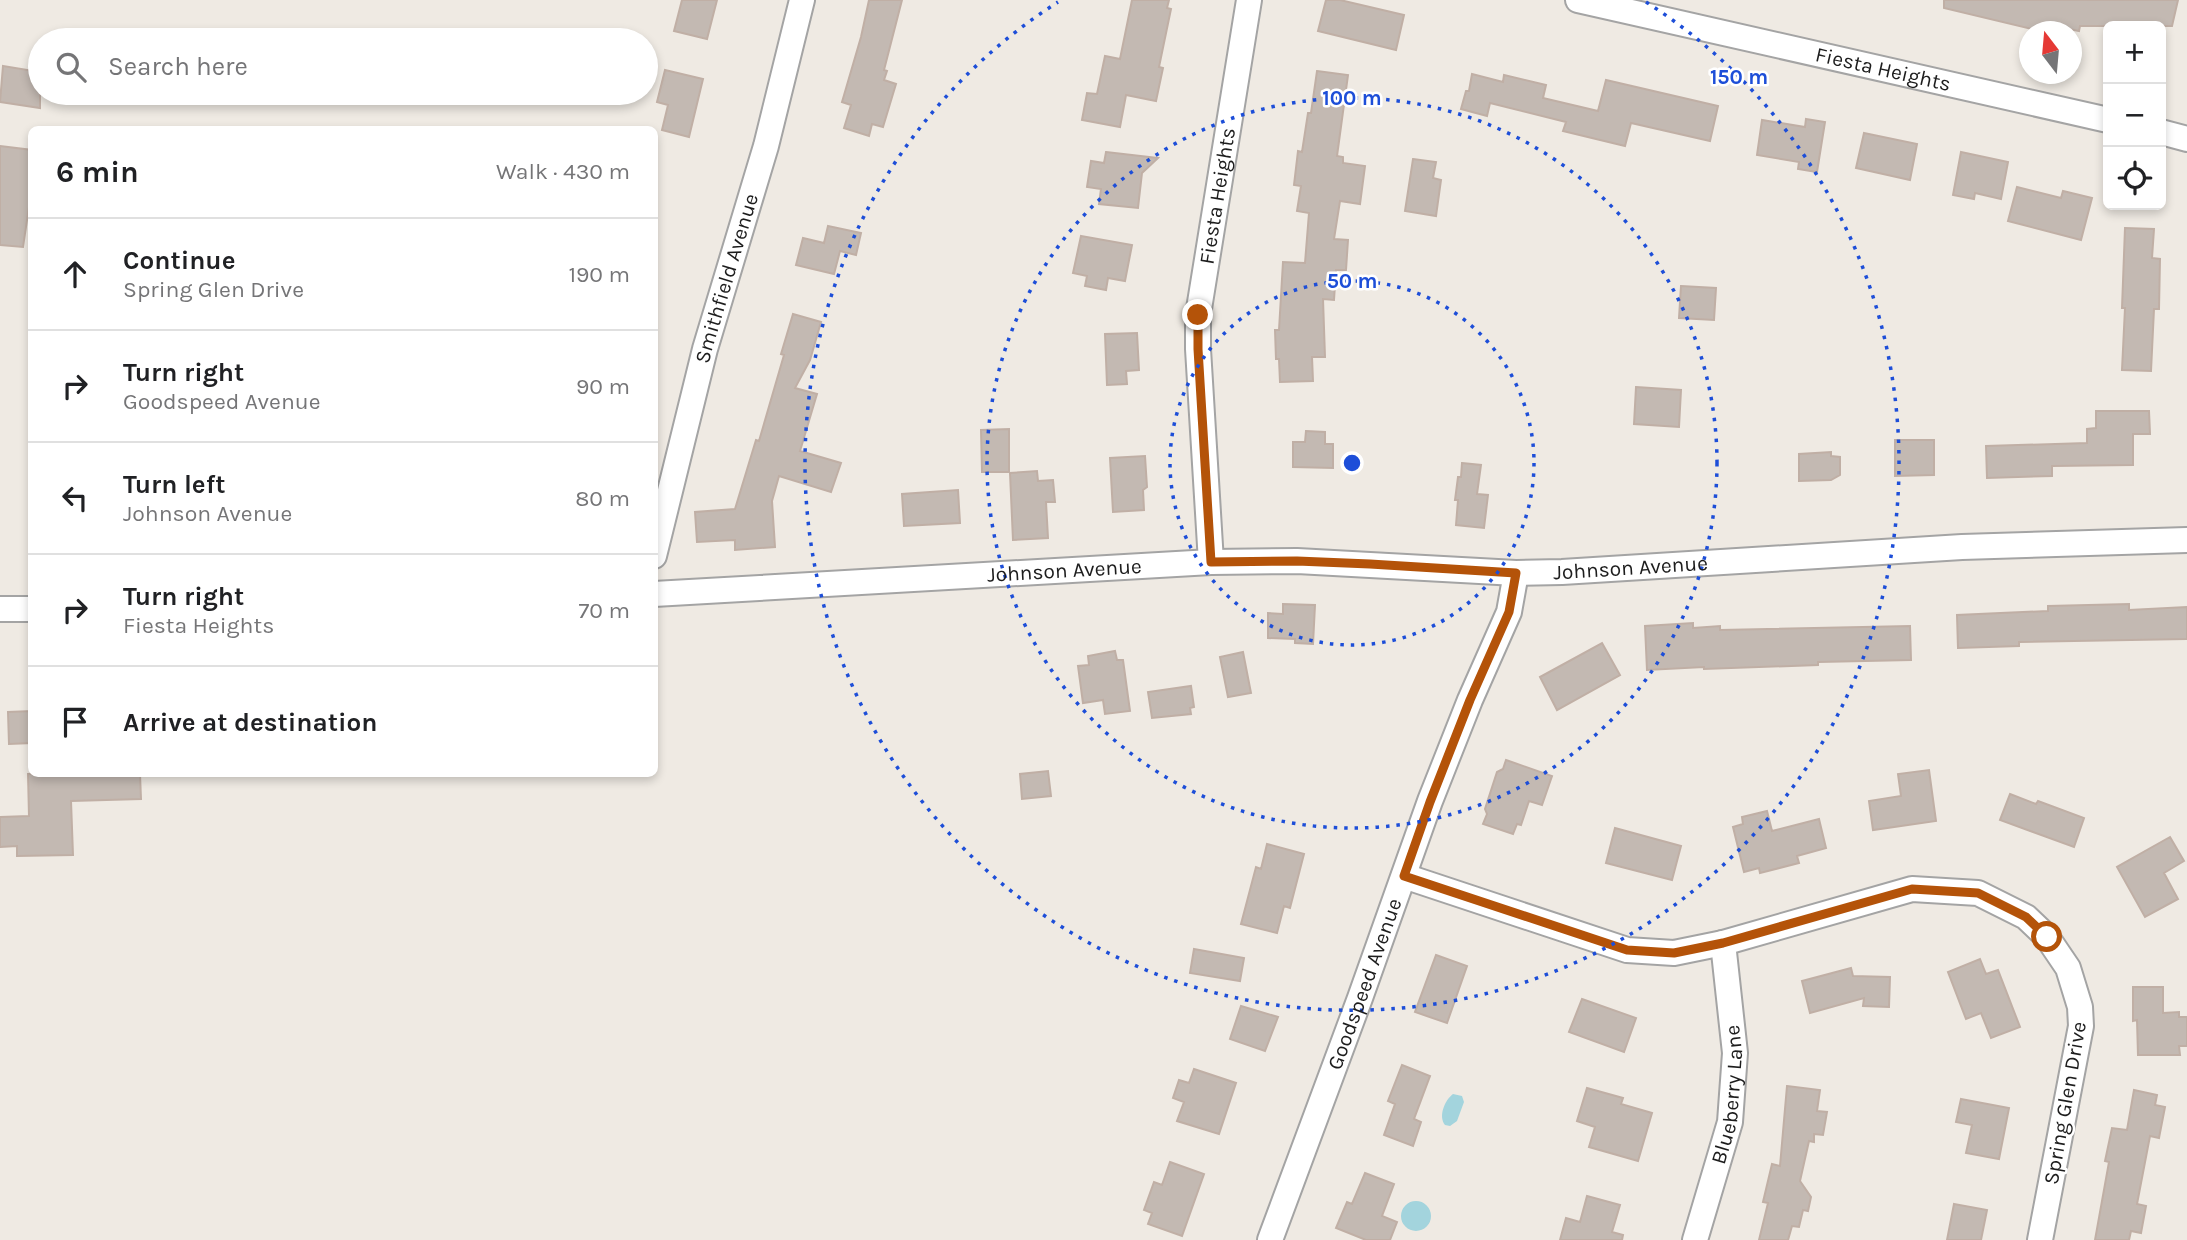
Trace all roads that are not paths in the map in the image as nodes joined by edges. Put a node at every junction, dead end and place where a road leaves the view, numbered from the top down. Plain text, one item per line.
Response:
1 (802, 0) edge
2 (1249, 0) edge
3 (1578, 0) edge
4 (2103, 119) edge
5 (2166, 133) edge
6 (2187, 139) edge
7 (658, 540) edge
8 (2187, 540) edge
9 (1211, 562) junction
10 (1516, 573) junction
11 (658, 594) edge
12 (0, 609) edge
13 (28, 609) edge
14 (1404, 876) junction
15 (1723, 943) junction
16 (1270, 1240) edge
17 (1695, 1240) edge
18 (2040, 1240) edge

1 - 7 street, Smithfield Avenue
2 - 9 street, Fiesta Heights
3 - 4 street, Fiesta Heights
5 - 6 street
8 - 10 street, Johnson Avenue
9 - 10 street, Johnson Avenue
9 - 11 street, Johnson Avenue
10 - 14 street, Goodspeed Avenue
12 - 13 street
14 - 15 street, Spring Glen Drive
14 - 16 street, Goodspeed Avenue
15 - 17 street, Blueberry Lane
15 - 18 street, Spring Glen Drive

